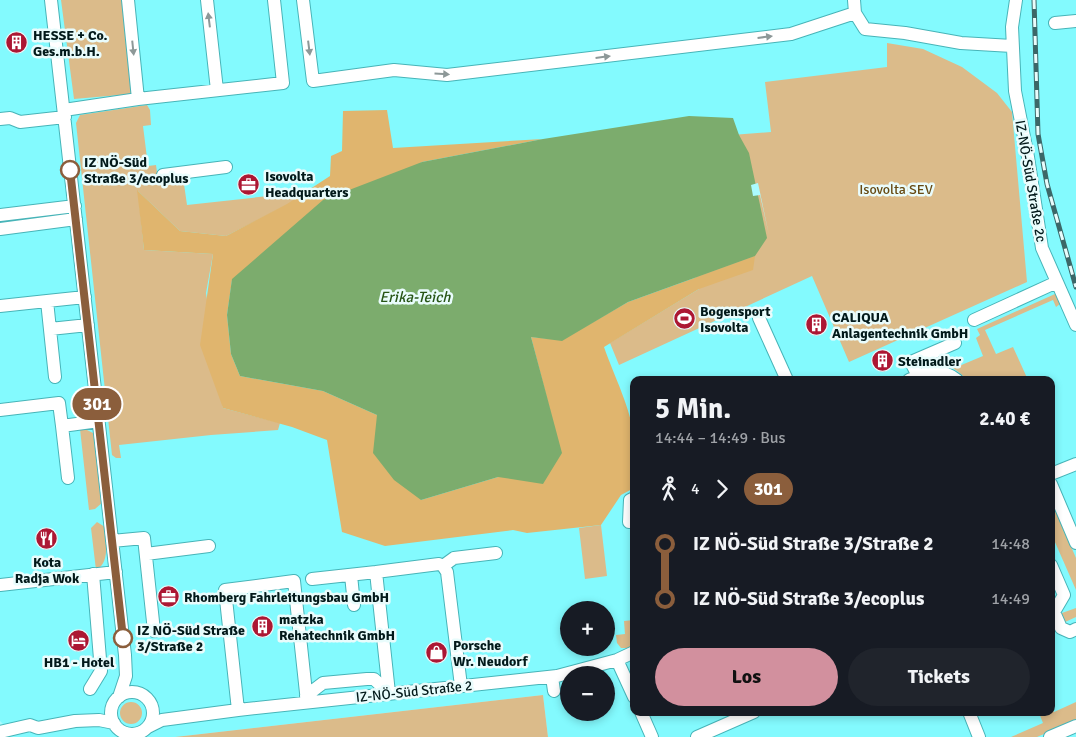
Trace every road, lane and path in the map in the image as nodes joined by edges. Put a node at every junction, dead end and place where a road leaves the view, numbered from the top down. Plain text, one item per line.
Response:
1 (51, 0) edge
2 (128, 0) edge
3 (207, 0) edge
4 (274, 0) edge
5 (303, 0) edge
6 (854, 0) edge
7 (1016, 0) edge
8 (855, 13) junction
9 (1076, 20) edge
10 (1055, 23) dead end
11 (1012, 46) junction
12 (217, 90) junction
13 (138, 99) junction
14 (64, 113) junction
15 (0, 119) edge
16 (226, 168) dead end
17 (163, 175) dead end
18 (75, 206) junction
19 (0, 214) edge
20 (76, 219) junction
21 (0, 229) edge
22 (1057, 282) junction
23 (85, 297) junction
24 (47, 301) junction
25 (0, 306) edge
26 (759, 318) dead end
27 (974, 320) dead end
28 (88, 325) junction
29 (1076, 325) edge
30 (50, 329) junction
31 (955, 344) dead end
32 (785, 376) edge
33 (913, 376) edge
34 (918, 376) edge
35 (952, 376) edge
36 (55, 377) dead end
37 (0, 410) edge
38 (99, 421) junction
39 (62, 426) junction
40 (1076, 464) edge
41 (1055, 472) edge
42 (68, 478) dead end
43 (1055, 493) edge
44 (630, 500) edge
45 (630, 522) edge
46 (112, 541) junction
47 (1076, 543) edge
48 (209, 546) dead end
49 (496, 553) dead end
50 (146, 554) junction
51 (443, 566) junction
52 (116, 572) junction
53 (376, 572) junction
54 (93, 574) junction
55 (1055, 574) edge
56 (350, 575) junction
57 (312, 579) dead end
58 (0, 585) edge
59 (354, 605) dead end
60 (1055, 610) edge
61 (1076, 629) edge
62 (1056, 630) edge
63 (154, 631) dead end
64 (630, 654) edge
65 (125, 655) junction
66 (617, 660) junction
67 (552, 676) junction
68 (461, 686) junction
69 (90, 688) dead end
70 (630, 688) edge
71 (554, 691) dead end
72 (388, 693) junction
73 (141, 694) junction
74 (306, 699) junction
75 (116, 700) junction
76 (150, 704) junction
77 (238, 710) junction
78 (192, 716) junction
79 (642, 716) edge
80 (745, 716) edge
81 (971, 716) edge
82 (75, 721) junction
83 (114, 723) junction
84 (1076, 726) edge
85 (0, 732) edge
86 (144, 732) edge
87 (34, 733) edge
88 (1064, 734) edge
89 (126, 735) edge
90 (652, 737) edge
91 (697, 737) edge
92 (980, 737) edge
93 (1050, 737) edge

1 - 14 street
2 -> 13 street
12 -> 3 street
4 - 12 street
5 -> 8 street
6 - 8 street
7 - 11 street, IZ-NÖ-Süd Straße 2c
8 - 11 street
9 - 10 street
11 - 22 street, IZ-NÖ-Süd Straße 2c
12 - 13 street
13 - 14 street
14 - 15 street
14 - 18 street
16 - 17 street
18 - 19 street
18 - 20 street
20 - 21 street
20 - 23 street
22 - 27 street
22 - 29 street, IZ-NÖ-Süd Straße 2c
23 - 24 street
23 - 28 street
24 - 25 street
24 - 30 street
26 - 32 street
28 - 30 street
28 - 38 street
30 - 36 street
31 - 33 street
34 - 35 street
37 - 39 street
38 - 39 street
38 - 46 street
39 - 42 street
40 - 41 street
43 - 47 street
44 - 45 street
46 - 50 street
46 - 52 street
48 - 50 street
49 - 51 street
50 - 63 street
51 - 53 street
51 - 68 street
52 - 54 street
52 - 65 street
53 - 56 street
53 - 72 street
54 - 58 street
54 - 69 street
55 - 60 street
56 - 57 street
56 - 59 street
61 - 62 street
64 - 66 street, IZ-NÖ-Süd Straße 2
65 - 73 street
65 - 75 street
66 - 67 street, IZ-NÖ-Süd Straße 2
66 - 70 street
67 - 68 street, IZ-NÖ-Süd Straße 2
67 - 71 street
68 - 72 street, IZ-NÖ-Süd Straße 2
72 - 74 street, IZ-NÖ-Süd Straße 2
73 - 75 street
73 - 76 street
74 - 77 street, IZ-NÖ-Süd Straße 2
74 - 77 street
75 - 82 street
75 - 83 street
76 - 78 street, IZ-NÖ-Süd Straße 2
76 - 86 street
77 - 78 street, IZ-NÖ-Süd Straße 2
78 - 86 street, IZ-NÖ-Süd Straße 2
79 - 90 street
80 - 91 street
81 - 92 street
82 - 83 street
82 - 87 street
83 - 89 street
84 - 88 street
85 - 87 street
86 - 89 street
88 - 93 street

